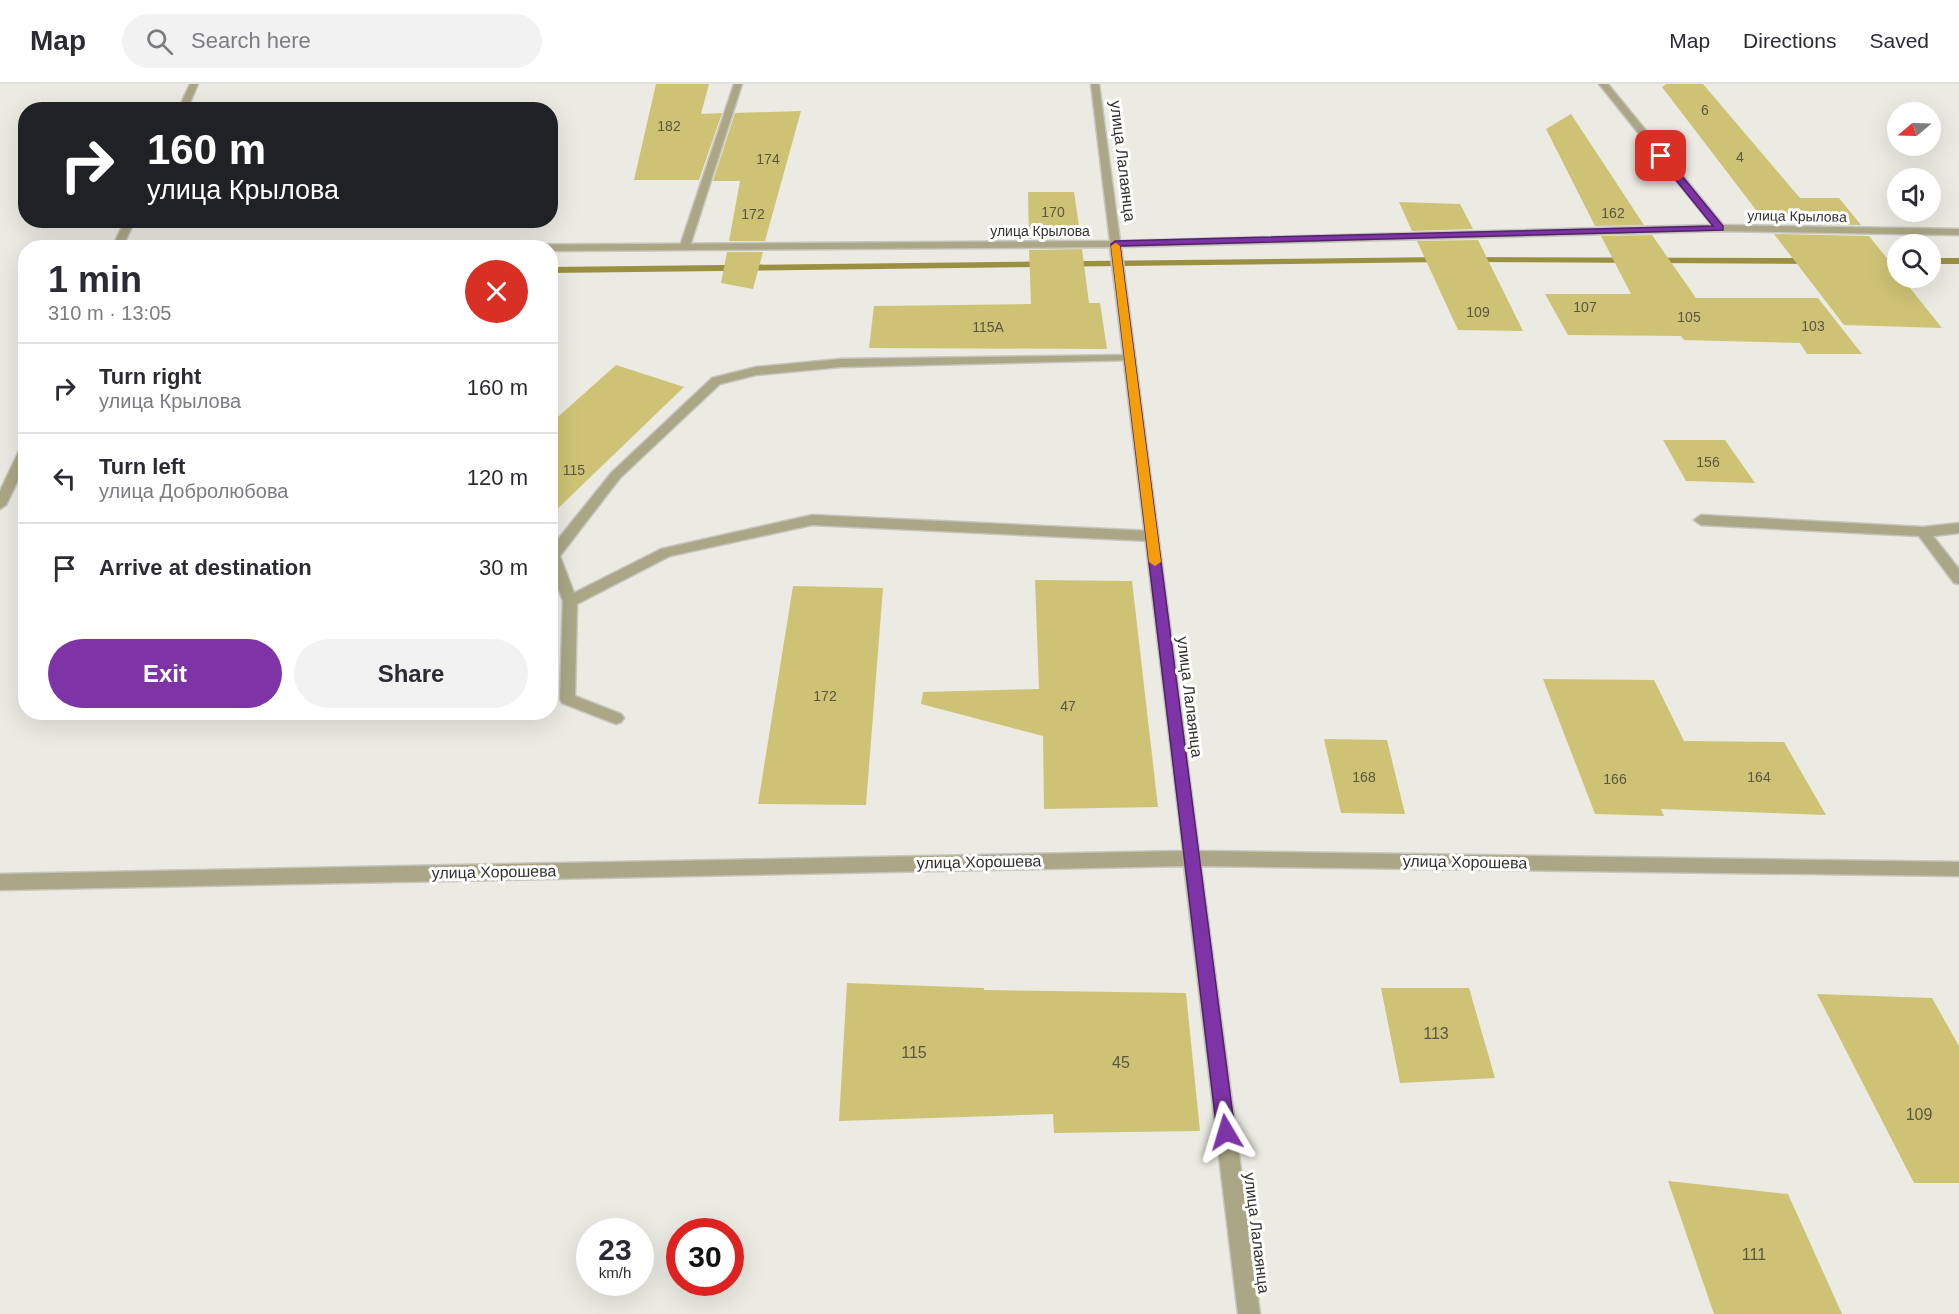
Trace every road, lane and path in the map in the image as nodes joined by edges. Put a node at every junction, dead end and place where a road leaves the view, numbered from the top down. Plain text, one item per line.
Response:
1 (194, 84) edge
2 (738, 84) edge
3 (1095, 84) edge
4 (1603, 84) edge
5 (186, 102) edge
6 (1720, 228) junction
7 (1959, 232) edge
8 (1115, 244) junction
9 (686, 246) junction
10 (558, 247) edge
11 (1130, 358) junction
12 (18, 466) edge
13 (0, 505) edge
14 (1701, 520) dead end
15 (1959, 528) edge
16 (1923, 532) junction
17 (1151, 536) junction
18 (558, 549) edge
19 (558, 569) edge
20 (1959, 579) edge
21 (570, 601) junction
22 (616, 718) dead end
23 (1192, 858) junction
24 (1959, 869) edge
25 (0, 882) edge
26 (1249, 1314) edge

1 - 5 street
2 - 9 street
3 - 8 street, улица Лалаянца
4 - 6 street
6 - 7 street, улица Крылова
6 - 8 street, улица Крылова
8 - 9 street, улица Крылова
8 - 11 street, улица Лалаянца
9 - 10 street, улица Крылова
11 - 17 street, улица Лалаянца
11 - 18 street
12 - 13 street
14 - 16 street
15 - 16 street
16 - 20 street
17 - 21 street
17 - 23 street, улица Лалаянца
19 - 21 street
21 - 22 street
23 - 24 street, улица Хорошева
23 - 25 street, улица Хорошева
23 - 26 street, улица Лалаянца

